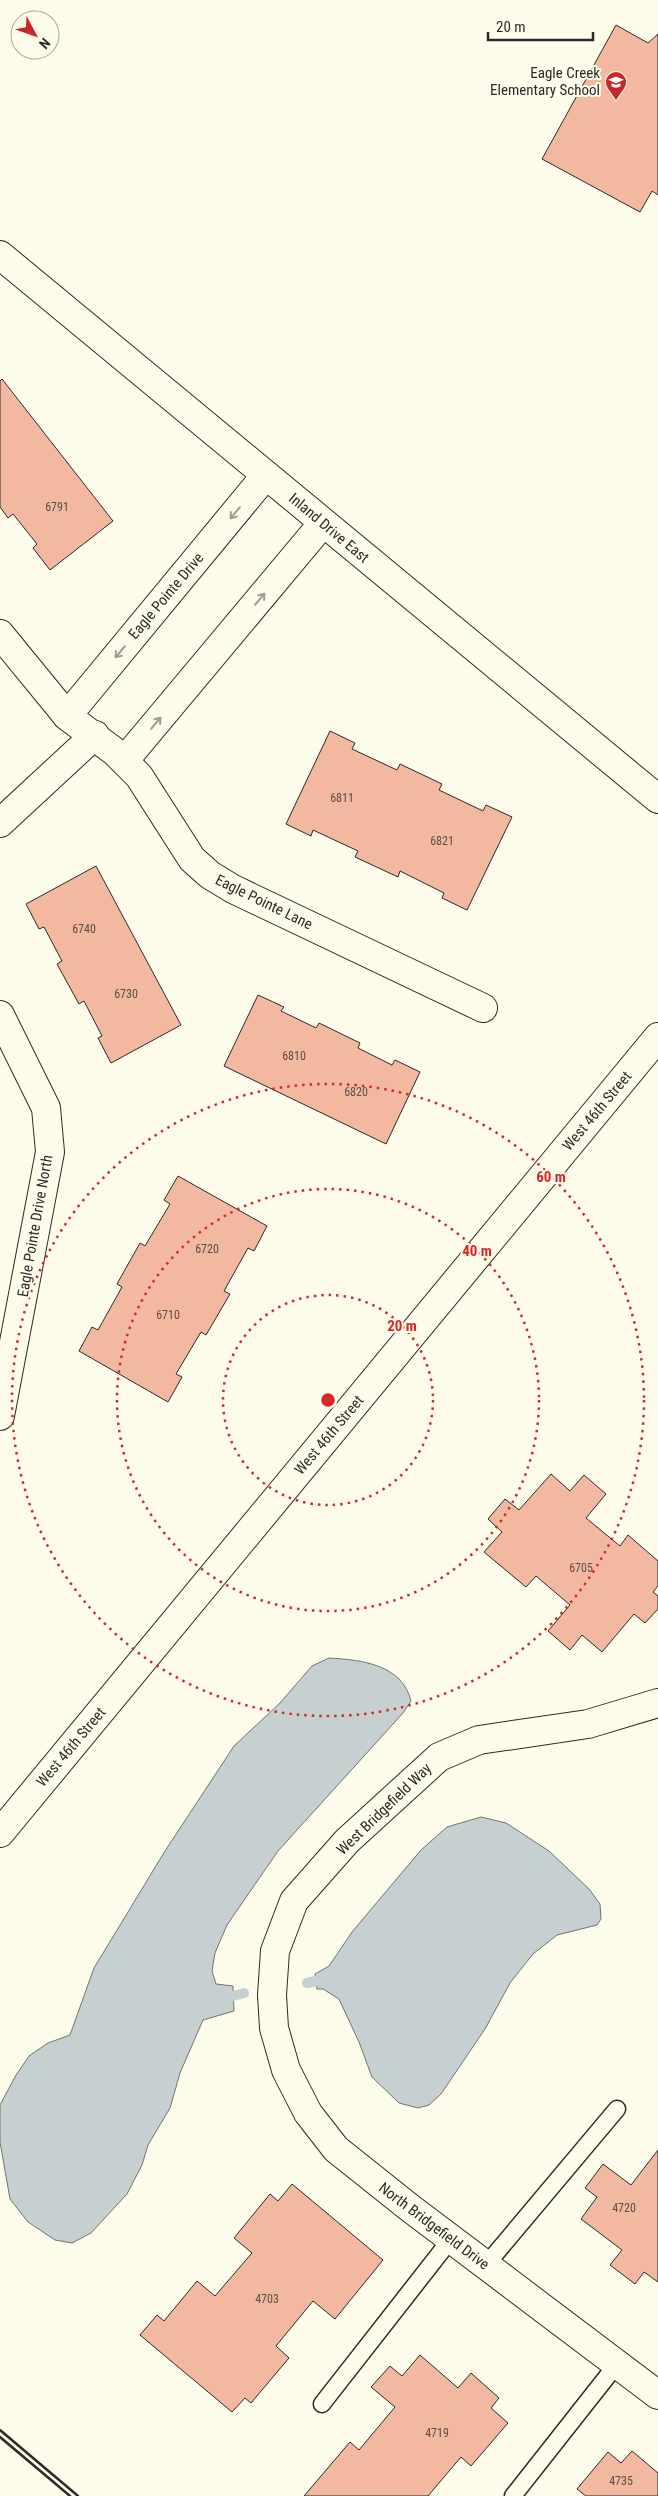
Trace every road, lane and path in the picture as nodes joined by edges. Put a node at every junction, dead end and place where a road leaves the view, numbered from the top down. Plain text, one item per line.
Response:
1 (0, 255) edge
2 (266, 475) junction
3 (323, 523) junction
4 (0, 634) edge
5 (67, 716) junction
6 (95, 735) junction
7 (124, 761) junction
8 (658, 799) edge
9 (0, 823) edge
10 (483, 1008) dead end
11 (0, 1015) edge
12 (658, 1037) edge
13 (0, 1416) edge
14 (658, 1703) edge
15 (0, 1833) edge
16 (272, 2010) joint
17 (617, 2109) dead end
18 (451, 2239) junction
19 (486, 2265) junction
20 (617, 2364) junction
21 (658, 2395) edge
22 (322, 2404) dead end
23 (514, 2496) edge

1 - 2 street, Inland Drive East
2 - 3 street, Inland Drive East
2 -> 5 street, Eagle Pointe Drive
7 -> 3 street
3 - 8 street, Inland Drive East
4 - 5 street, Eagle Pointe Lane
5 - 6 street, Eagle Pointe Lane
6 - 7 street, Eagle Pointe Lane
6 - 9 street
7 - 10 street, Eagle Pointe Lane
11 - 13 street, Eagle Pointe Drive North
12 - 15 street, West 46th Street
14 - 16 street, West Bridgefield Way
16 - 18 street, North Bridgefield Drive
17 - 19 lane
18 - 19 street, North Bridgefield Drive
18 - 22 lane
19 - 20 street, North Bridgefield Drive
20 - 21 street, North Bridgefield Drive
20 - 23 lane

